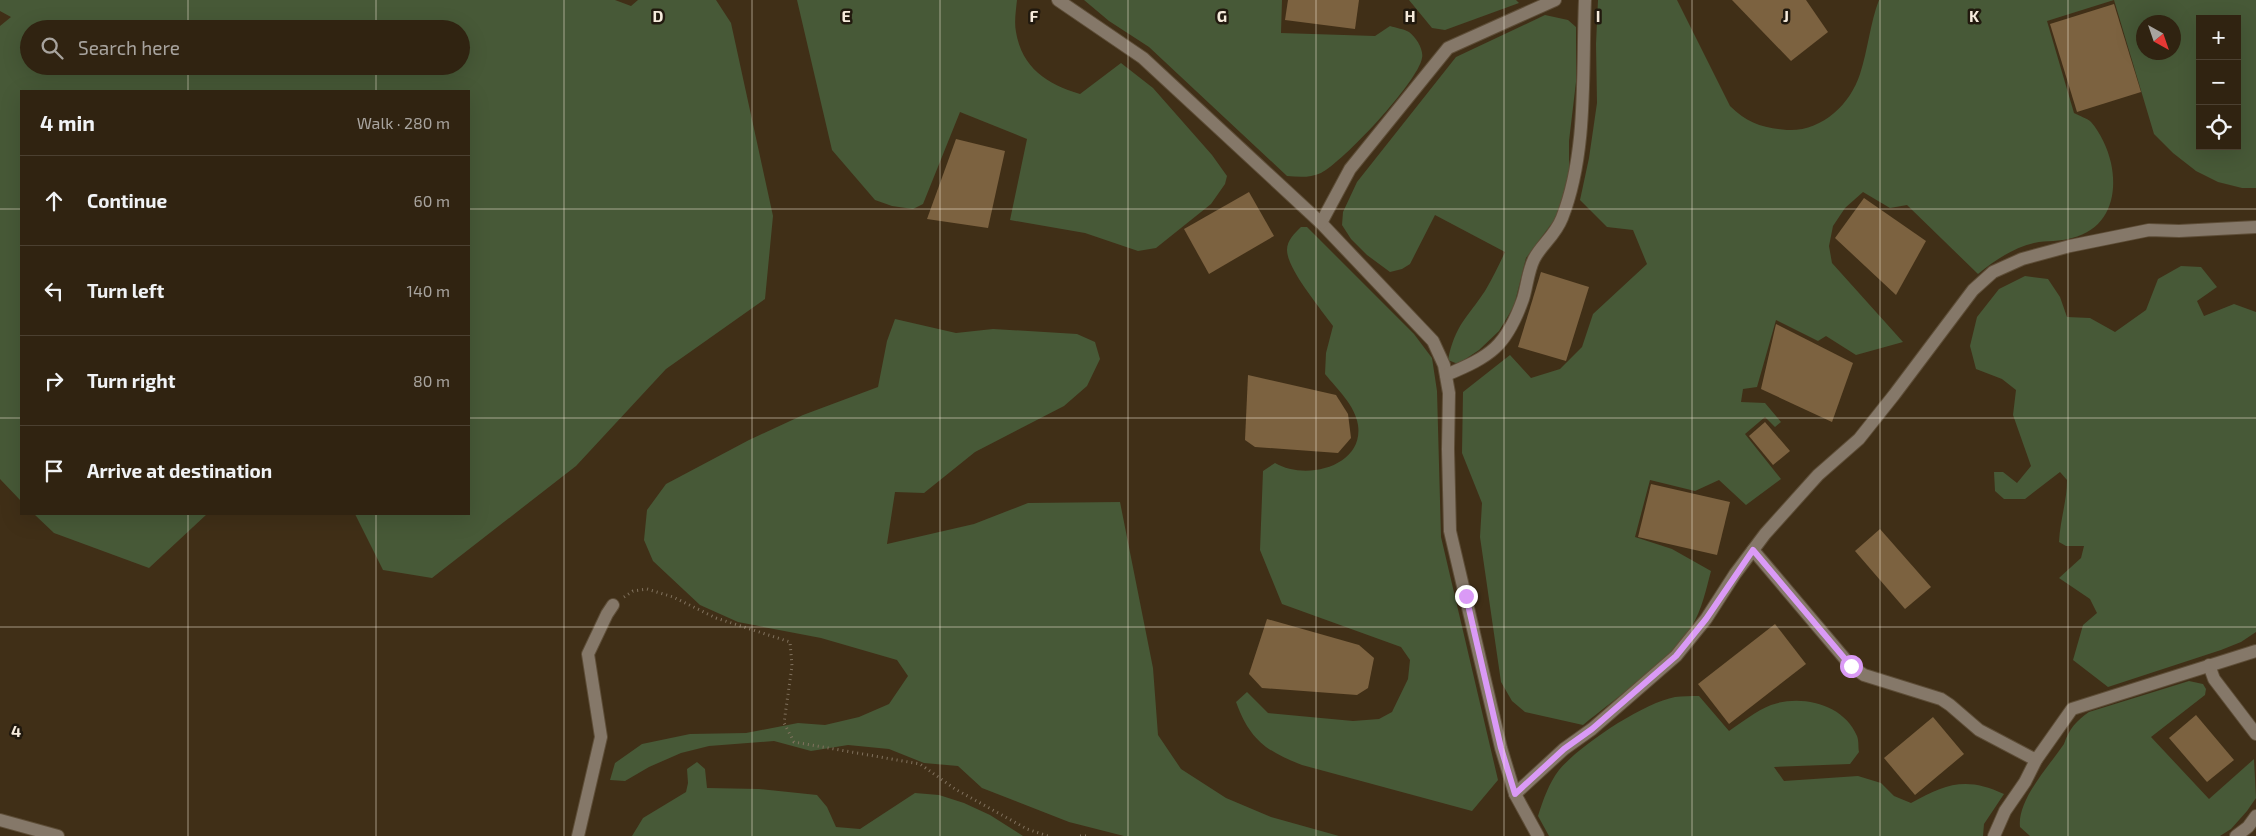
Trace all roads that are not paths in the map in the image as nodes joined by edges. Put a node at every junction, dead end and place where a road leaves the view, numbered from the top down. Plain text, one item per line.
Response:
1 (1058, 0) edge
2 (1555, 0) edge
3 (1585, 0) edge
4 (1321, 223) junction
5 (2256, 227) edge
6 (1446, 375) junction
7 (1753, 550) junction
8 (614, 605) road end
9 (2256, 651) edge
10 (2210, 665) junction
11 (2256, 734) edge
12 (2036, 760) junction
13 (1515, 794) junction
14 (2256, 816) edge
15 (0, 820) edge
16 (58, 836) edge
17 (578, 836) edge
18 (1538, 836) edge
19 (1994, 836) edge
20 (2236, 836) edge

1 - 4 street
2 - 4 street
3 - 6 street
4 - 6 street
5 - 7 street
6 - 13 street
7 - 12 street
7 - 13 street
8 - 17 street
9 - 10 street
10 - 11 street
10 - 12 street
12 - 19 street
13 - 18 street
14 - 20 street
15 - 16 street

